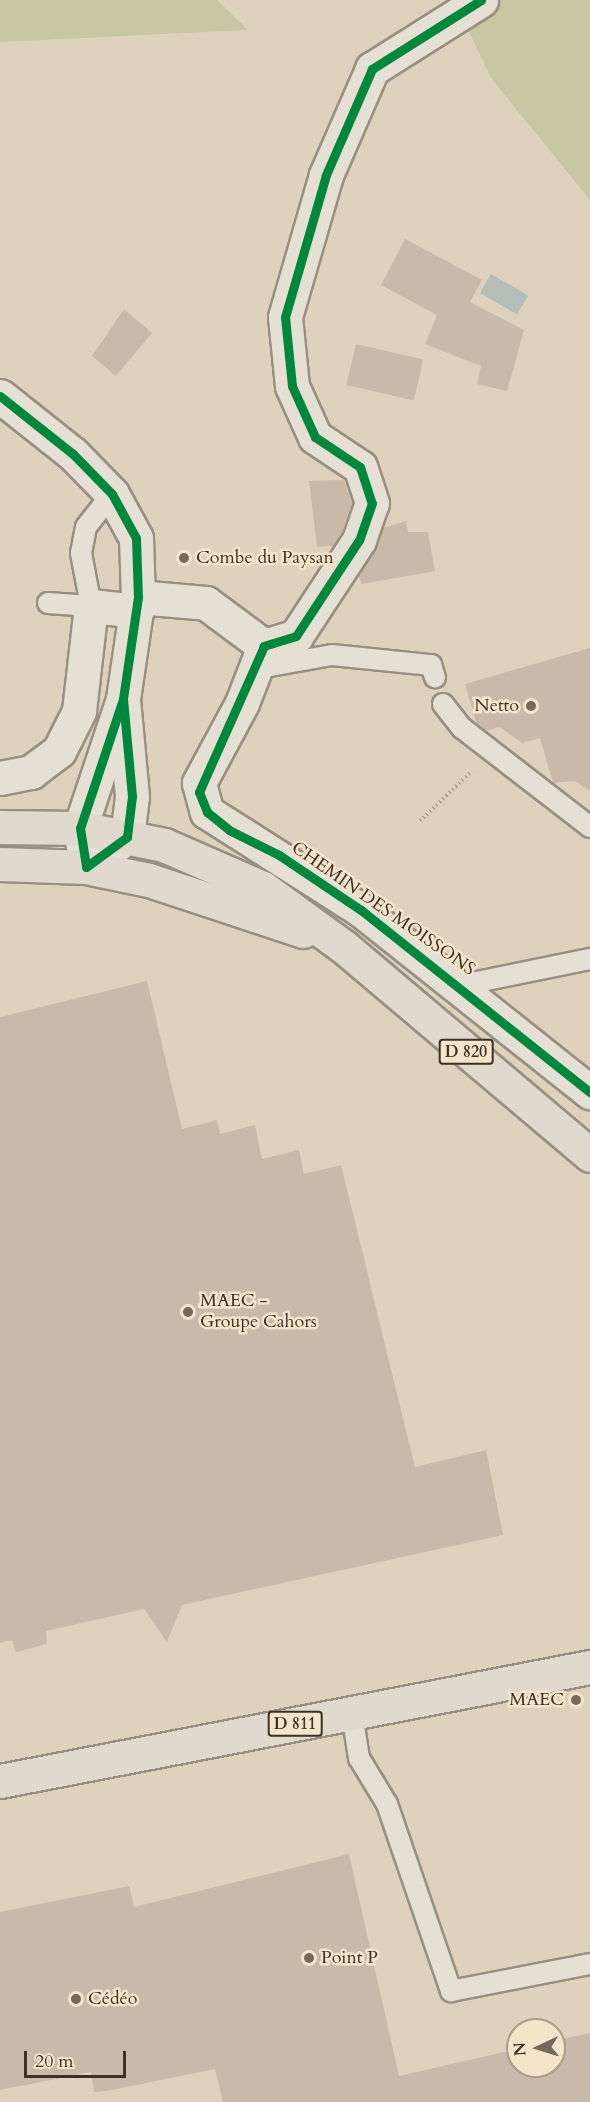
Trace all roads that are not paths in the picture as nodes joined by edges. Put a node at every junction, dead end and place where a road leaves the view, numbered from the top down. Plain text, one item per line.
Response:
1 (481, 0) edge
2 (0, 396) edge
3 (112, 494) junction
4 (48, 603) dead end
5 (137, 604) junction
6 (91, 606) junction
7 (261, 657) junction
8 (435, 677) dead end
9 (123, 699) junction
10 (443, 704) dead end
11 (0, 778) edge
12 (0, 827) edge
13 (590, 827) edge
14 (80, 828) junction
15 (127, 837) junction
16 (0, 864) edge
17 (86, 867) junction
18 (344, 947) junction
19 (590, 959) edge
20 (462, 985) junction
21 (590, 1092) edge
22 (590, 1155) edge
23 (590, 1667) edge
24 (352, 1713) junction
25 (0, 1781) edge
26 (590, 1964) edge

1 - 7 street
2 - 3 street
3 - 5 street
3 - 6 lane
4 - 6 lane
5 - 6 street
5 - 7 street
5 - 9 street
6 - 11 street
7 - 8 lane
7 - 20 street, CHEMIN DES MOISSONS
9 - 14 street
9 - 15 street
10 - 13 lane
12 - 14 main road, D 820
14 - 15 main road, D 820
14 - 17 street
15 - 17 street
15 - 18 main road, D 820
16 - 17 main road, D 820
17 - 18 main road, D 820
18 - 22 main road, D 820
19 - 20 lane
20 - 21 street, CHEMIN DES MOISSONS
23 - 24 main road, D 811
24 - 25 main road, D 811
24 - 26 lane

